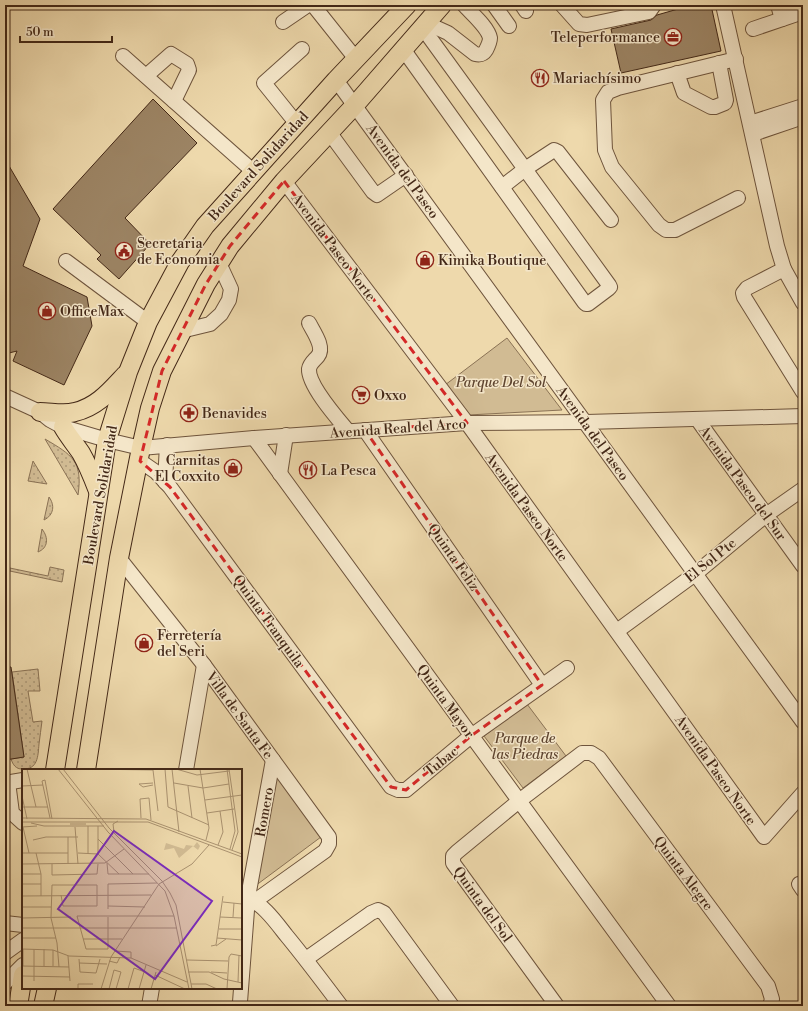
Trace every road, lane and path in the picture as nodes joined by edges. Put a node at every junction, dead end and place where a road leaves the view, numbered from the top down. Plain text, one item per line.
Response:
1 (308, 5) edge
2 (313, 5) edge
3 (407, 5) edge
4 (442, 5) edge
5 (464, 5) edge
6 (494, 5) edge
7 (562, 5) edge
8 (654, 5) edge
9 (723, 5) edge
10 (778, 5) edge
11 (803, 12) edge
12 (782, 19) junction
13 (283, 22) dead end
14 (424, 25) junction
15 (509, 26) dead end
16 (753, 29) dead end
17 (302, 49) dead end
18 (403, 49) junction
19 (123, 56) dead end
20 (356, 59) junction
21 (736, 59) junction
22 (718, 64) junction
23 (677, 73) junction
24 (146, 76) junction
25 (336, 80) junction
26 (174, 101) junction
27 (355, 105) junction
28 (803, 106) edge
29 (803, 118) edge
30 (297, 124) junction
31 (751, 129) junction
32 (329, 132) junction
33 (525, 169) junction
34 (254, 172) junction
35 (406, 175) junction
36 (284, 181) junction
37 (502, 187) junction
38 (738, 198) dead end
39 (611, 220) dead end
40 (66, 261) dead end
41 (219, 263) junction
42 (784, 269) junction
43 (803, 303) edge
44 (148, 322) junction
45 (309, 323) dead end
46 (181, 331) junction
47 (128, 372) junction
48 (803, 392) edge
49 (5, 396) edge
50 (40, 412) junction
51 (803, 416) edge
52 (697, 419) junction
53 (586, 422) junction
54 (467, 423) junction
55 (63, 427) junction
56 (365, 430) junction
57 (348, 431) junction
58 (286, 435) junction
59 (254, 438) junction
60 (107, 440) junction
61 (167, 445) junction
62 (140, 454) junction
63 (280, 474) junction
64 (165, 482) junction
65 (803, 489) edge
66 (98, 492) junction
67 (766, 515) junction
68 (119, 558) junction
69 (803, 566) edge
70 (695, 574) junction
71 (617, 631) junction
72 (204, 665) junction
73 (567, 668) dead end
74 (542, 685) junction
75 (803, 722) edge
76 (471, 736) junction
77 (582, 753) joint
78 (273, 760) junction
79 (55, 769) edge
80 (86, 769) edge
81 (186, 769) edge
82 (22, 780) edge
83 (7, 782) edge
84 (391, 787) joint
85 (803, 793) edge
86 (519, 801) junction
87 (22, 822) edge
88 (248, 898) edge
89 (5, 923) edge
90 (22, 924) edge
91 (22, 941) edge
92 (5, 953) edge
93 (306, 959) junction
94 (22, 966) edge
95 (242, 969) edge
96 (22, 980) edge
97 (5, 983) edge
98 (47, 989) edge
99 (152, 989) edge
100 (240, 989) edge
101 (17, 1005) edge
102 (239, 1005) edge
103 (43, 1006) edge
104 (149, 1006) edge
105 (341, 1006) edge
106 (452, 1006) edge
107 (557, 1006) edge
108 (669, 1006) edge
109 (770, 1006) edge

1 - 13 street
2 - 20 street
3 - 20 main road, Boulevard Solidaridad
4 - 14 main road, Boulevard Solidaridad
5 - 14 street
6 - 15 street
7 - 8 street
9 - 21 street
10 - 12 street
11 - 12 street
12 - 16 street
14 - 18 main road, Boulevard Solidaridad
14 - 33 street
17 - 30 street
18 - 27 main road, Boulevard Solidaridad
18 - 37 street
19 - 24 street
20 - 25 main road, Boulevard Solidaridad
21 - 22 street
21 - 31 street
22 - 23 street
22 - 23 street
23 - 38 street
24 - 26 street
24 - 26 street
25 - 27 street, Avenida del Paseo
25 - 30 main road, Boulevard Solidaridad
26 - 34 street
27 - 32 main road, Boulevard Solidaridad
27 - 35 street, Avenida del Paseo
28 - 31 street
29 - 31 street
30 - 34 main road, Boulevard Solidaridad
31 - 42 street
32 - 35 street
32 - 36 main road, Boulevard Solidaridad
33 - 37 street
33 - 37 street
33 - 39 street
34 - 44 main road, Boulevard Solidaridad
35 - 53 street, Avenida del Paseo
36 - 41 main road, Boulevard Solidaridad
36 - 54 street, Avenida Paseo Norte
40 - 44 street
41 - 46 main road, Boulevard Solidaridad
41 - 46 street
42 - 43 street
42 - 48 street
44 - 47 main road, Boulevard Solidaridad
45 - 57 street
46 - 62 main road, Boulevard Solidaridad
47 - 50 main road
47 - 60 main road, Boulevard Solidaridad
49 - 50 street, Avenida Real del Arco
50 - 55 street, Avenida Real del Arco
51 - 52 street, Avenida Real del Arco
52 - 53 street, Avenida Real del Arco
52 - 67 street, Avenida Paseo del Sur
53 - 54 street, Avenida Real del Arco
53 - 70 street, Avenida del Paseo
54 - 56 street, Avenida Real del Arco
54 - 71 street, Avenida Paseo Norte
55 - 60 street, Avenida Real del Arco
55 - 66 main road
56 - 57 street, Avenida Real del Arco
56 - 74 street, Quinta Feliz
57 - 58 street, Avenida Real del Arco
58 - 59 street, Avenida Real del Arco
58 - 63 street
59 - 61 street, Avenida Real del Arco
59 - 63 street, Quinta Mayor
60 - 62 street, Avenida Real del Arco
60 - 66 main road, Boulevard Solidaridad
61 - 62 street, Avenida Real del Arco
61 - 64 street
62 - 64 street, Quinta Tranquila
62 - 68 main road, Boulevard Solidaridad
63 - 76 street, Quinta Mayor
64 - 84 street, Quinta Tranquila
65 - 67 street, El Sol Pte
66 - 79 main road, Boulevard Solidaridad
67 - 69 street, Avenida Paseo del Sur
67 - 70 street, El Sol Pte
68 - 72 street, Villa de Santa Fe
68 - 80 main road, Boulevard Solidaridad
70 - 71 street, El Sol Pte
70 - 75 street, Avenida del Paseo
71 - 85 street, Avenida Paseo Norte
72 - 78 street, Villa de Santa Fe
72 - 81 street
73 - 74 street, Tubac
74 - 76 street, Tubac
76 - 84 street, Tubac
76 - 86 street, Quinta Mayor
77 - 86 street, Quinta del Sol
77 - 109 street, Quinta Alegre
78 - 88 street, Romero
78 - 88 street, Villa de Santa Fe
82 - 83 street
83 - 87 street
86 - 107 street, Quinta del Sol
86 - 108 street, Quinta Mayor
88 - 93 street
88 - 95 street, Romero
89 - 90 street
91 - 92 street
93 - 105 street
93 - 106 street
94 - 97 street
96 - 101 main road
98 - 103 main road
99 - 104 street
100 - 102 street, Romero

